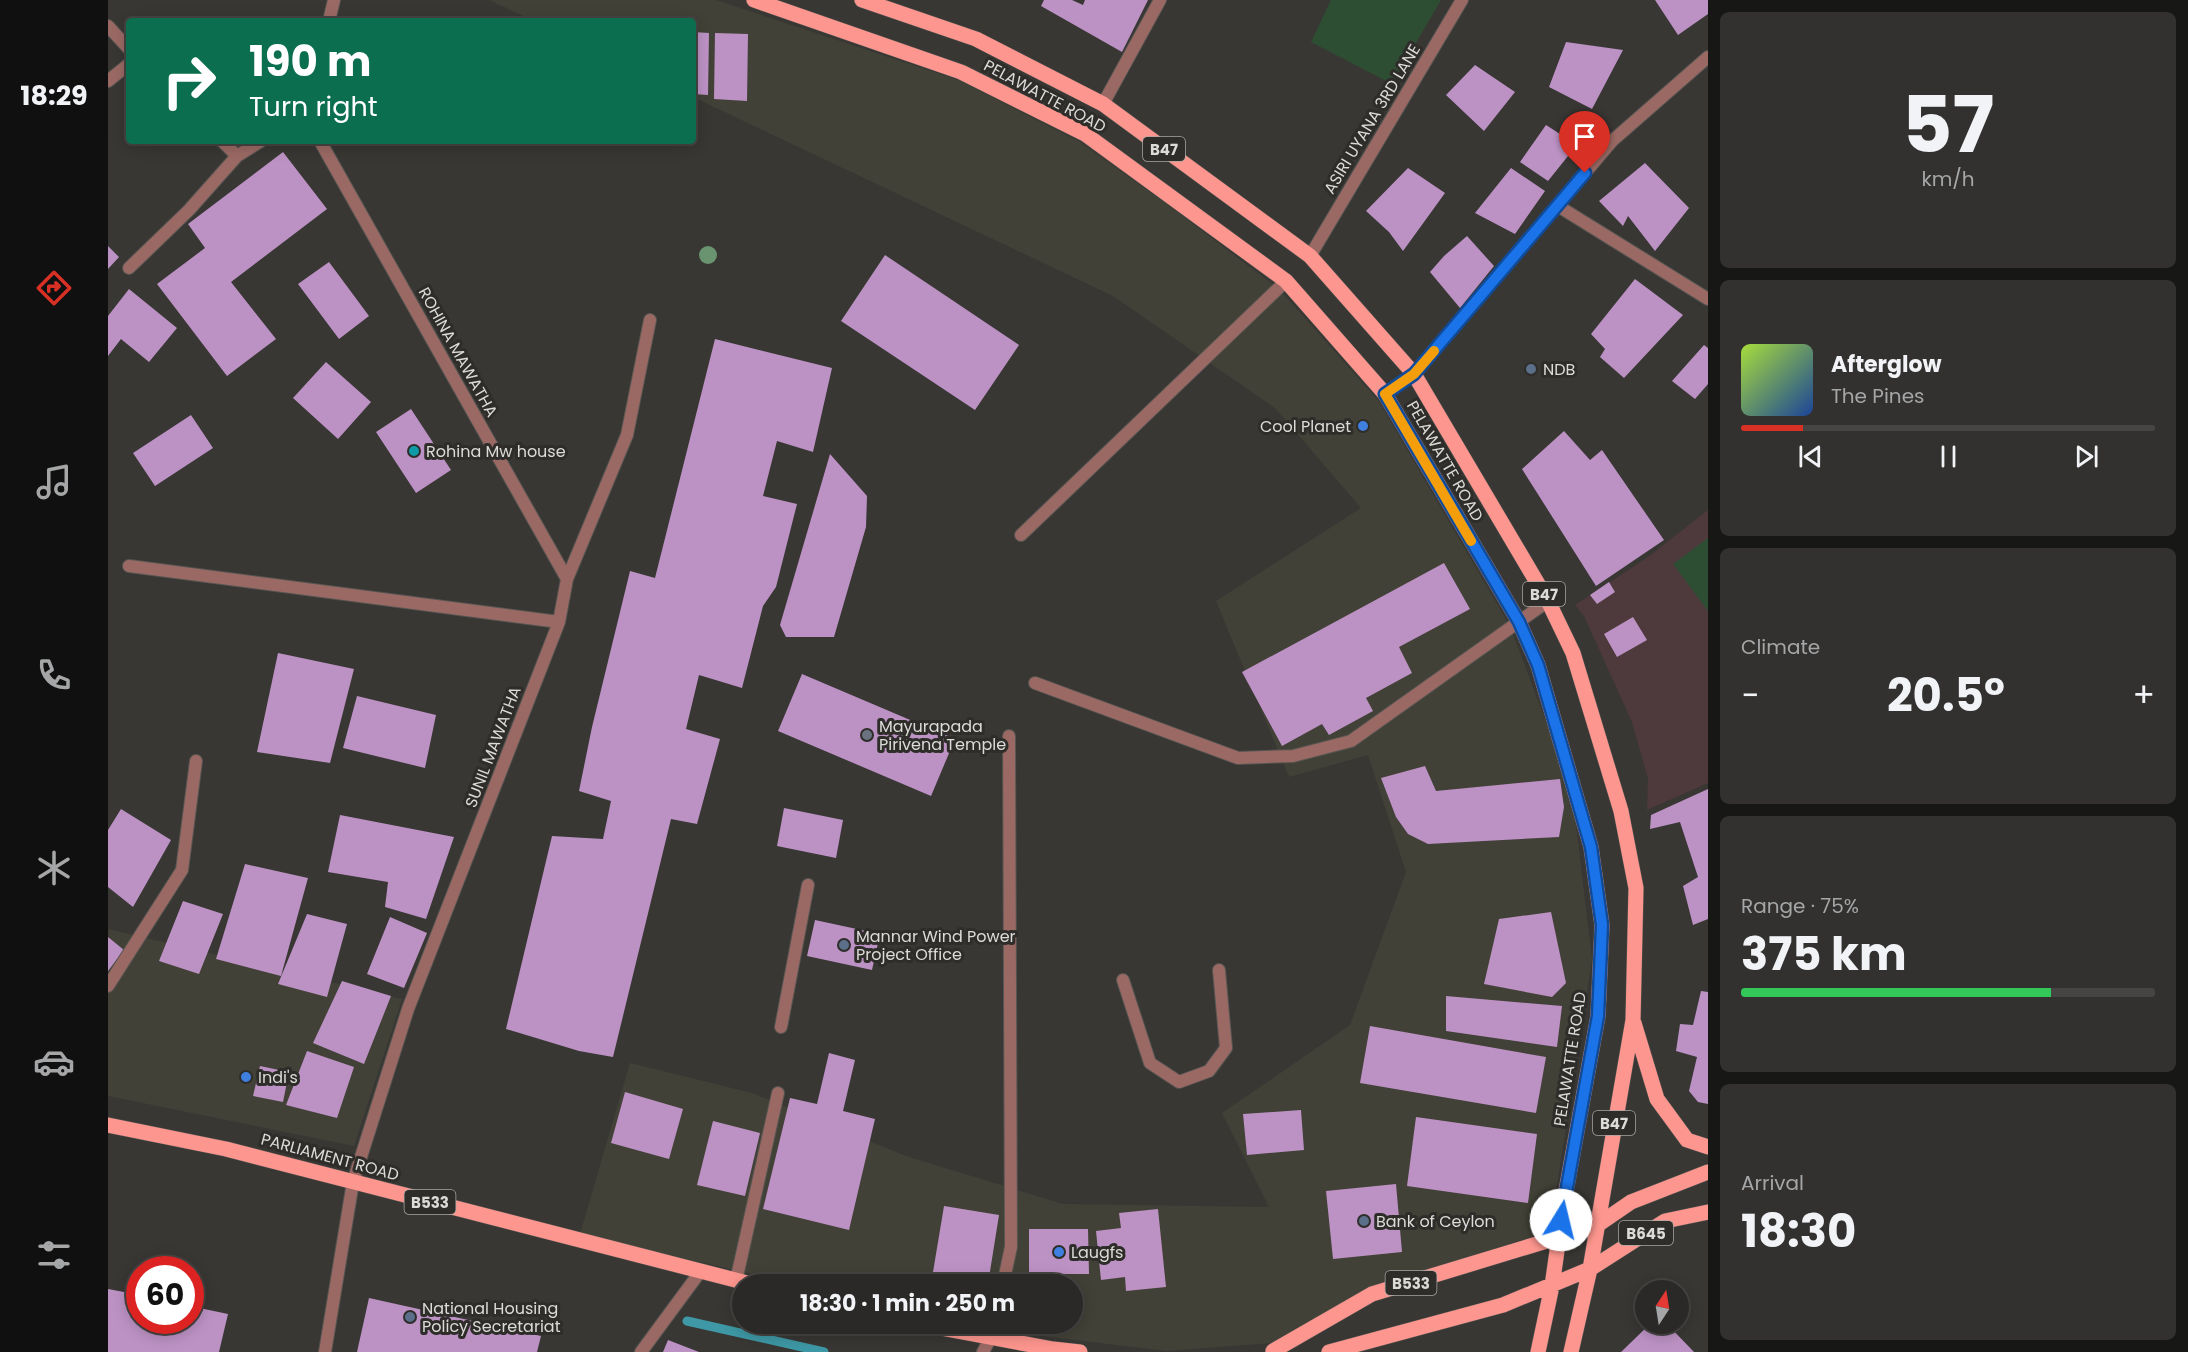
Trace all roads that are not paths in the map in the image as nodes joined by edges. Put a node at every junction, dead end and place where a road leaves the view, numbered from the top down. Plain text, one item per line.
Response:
1 (334, 0) edge
2 (754, 0) edge
3 (862, 0) edge
4 (1160, 0) edge
5 (1462, 0) edge
6 (330, 18) edge
7 (108, 26) edge
8 (126, 46) edge
9 (1708, 57) edge
10 (126, 66) edge
11 (108, 81) edge
12 (1103, 104) junction
13 (225, 144) edge
14 (256, 144) edge
15 (322, 144) edge
16 (237, 156) junction
17 (1558, 206) junction
18 (1310, 255) junction
19 (129, 268) dead end
20 (1286, 281) junction
21 (1708, 299) edge
22 (650, 320) dead end
23 (1414, 374) junction
24 (1385, 394) junction
25 (1022, 535) dead end
26 (129, 566) dead end
27 (567, 579) junction
28 (1548, 601) junction
29 (559, 622) junction
30 (1519, 622) junction
31 (1035, 683) dead end
32 (1009, 736) dead end
33 (196, 761) dead end
34 (808, 885) dead end
35 (1219, 970) dead end
36 (1123, 980) dead end
37 (108, 986) edge
38 (1633, 1020) junction
39 (781, 1027) dead end
40 (778, 1094) dead end
41 (108, 1125) edge
42 (1708, 1147) edge
43 (1708, 1172) edge
44 (353, 1182) junction
45 (1708, 1212) edge
46 (1596, 1226) junction
47 (1558, 1239) junction
48 (1590, 1269) junction
49 (700, 1272) junction
50 (744, 1274) edge
51 (1005, 1274) edge
52 (732, 1279) edge
53 (1552, 1286) junction
54 (991, 1334) edge
55 (1009, 1334) edge
56 (1273, 1351) edge
57 (325, 1352) edge
58 (641, 1352) edge
59 (983, 1352) edge
60 (1080, 1352) edge
61 (1266, 1352) edge
62 (1299, 1352) edge
63 (1329, 1352) edge
64 (1538, 1352) edge
65 (1571, 1352) edge

1 - 6 street
2 - 20 main road, PELAWATTE ROAD / B47
3 - 12 main road, PELAWATTE ROAD / B47
4 - 12 street
5 - 18 street, ASIRI UYANA 3RD LANE
7 - 8 street
9 - 17 street
10 - 11 street
12 - 18 main road, PELAWATTE ROAD / B47
13 - 16 street
14 - 16 street
15 - 27 street, ROHINA MAWATHA
16 - 19 street
17 - 21 street
17 - 23 street
18 - 23 main road, PELAWATTE ROAD / B47
20 - 24 main road, PELAWATTE ROAD / B47
20 - 25 street
22 - 27 street, SUNIL MAWATHA
23 - 24 street
23 - 28 main road, PELAWATTE ROAD / B47
24 - 30 main road, PELAWATTE ROAD / B47
26 - 29 street
27 - 29 street, SUNIL MAWATHA
28 - 30 street
28 - 38 main road, PELAWATTE ROAD / B47
29 - 44 street, SUNIL MAWATHA
30 - 31 street
30 - 47 main road, PELAWATTE ROAD / B47
32 - 51 street
33 - 37 street
34 - 39 street
35 - 36 street
38 - 42 main road
38 - 46 main road, PELAWATTE ROAD / B47
40 - 50 street
41 - 44 main road, PARLIAMENT ROAD / B533
43 - 46 main road, B645
44 - 49 main road, PARLIAMENT ROAD / B533
44 - 57 street, SUNIL MAWATHA
45 - 48 main road, B645
46 - 47 main road, B533
46 - 48 main road, B47
47 - 53 main road, B47
47 - 56 main road, B533
48 - 53 main road
48 - 65 main road, B47
49 - 52 main road, PARLIAMENT ROAD / B533
49 - 58 street
53 - 63 main road
53 - 64 main road, B47
54 - 59 street
55 - 60 main road
56 - 61 main road, B533
56 - 62 main road, B533

